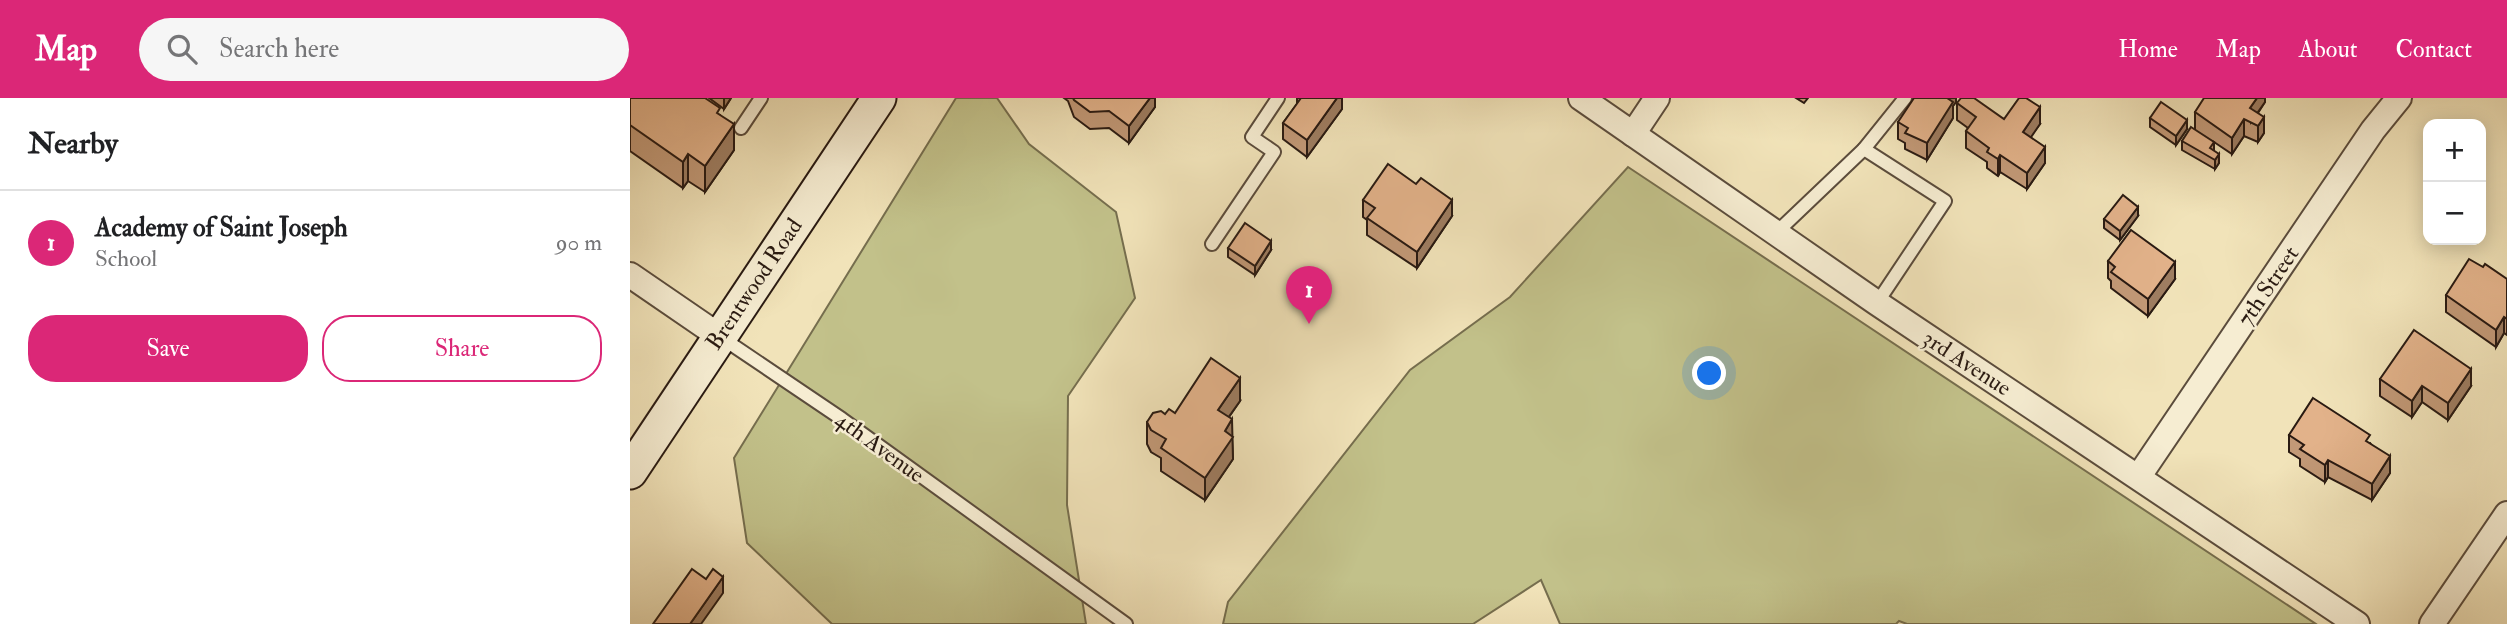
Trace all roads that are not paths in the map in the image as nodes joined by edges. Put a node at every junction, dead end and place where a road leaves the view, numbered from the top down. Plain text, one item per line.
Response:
1 (761, 98) edge
2 (879, 98) edge
3 (1278, 98) edge
4 (1581, 98) edge
5 (1657, 98) edge
6 (1905, 98) edge
7 (2399, 98) edge
8 (741, 128) dead end
9 (1633, 134) junction
10 (1864, 149) junction
11 (1776, 233) junction
12 (1212, 244) dead end
13 (630, 275) edge
14 (1877, 303) junction
15 (719, 336) junction
16 (630, 472) edge
17 (2139, 476) junction
18 (2507, 514) edge
19 (1126, 624) edge
20 (2357, 624) edge
21 (2432, 624) edge

1 - 8 lane
2 - 15 street, Brentwood Road
3 - 12 lane
4 - 9 street, 3rd Avenue
5 - 9 street
6 - 10 lane
7 - 17 street, 7th Street
9 - 11 street, 3rd Avenue
10 - 11 lane
10 - 14 lane
11 - 14 street, 3rd Avenue
13 - 15 street, 4th Avenue
14 - 17 street, 3rd Avenue
15 - 16 street, Brentwood Road
15 - 19 lane, 4th Avenue
17 - 20 street, 3rd Avenue
18 - 21 street

